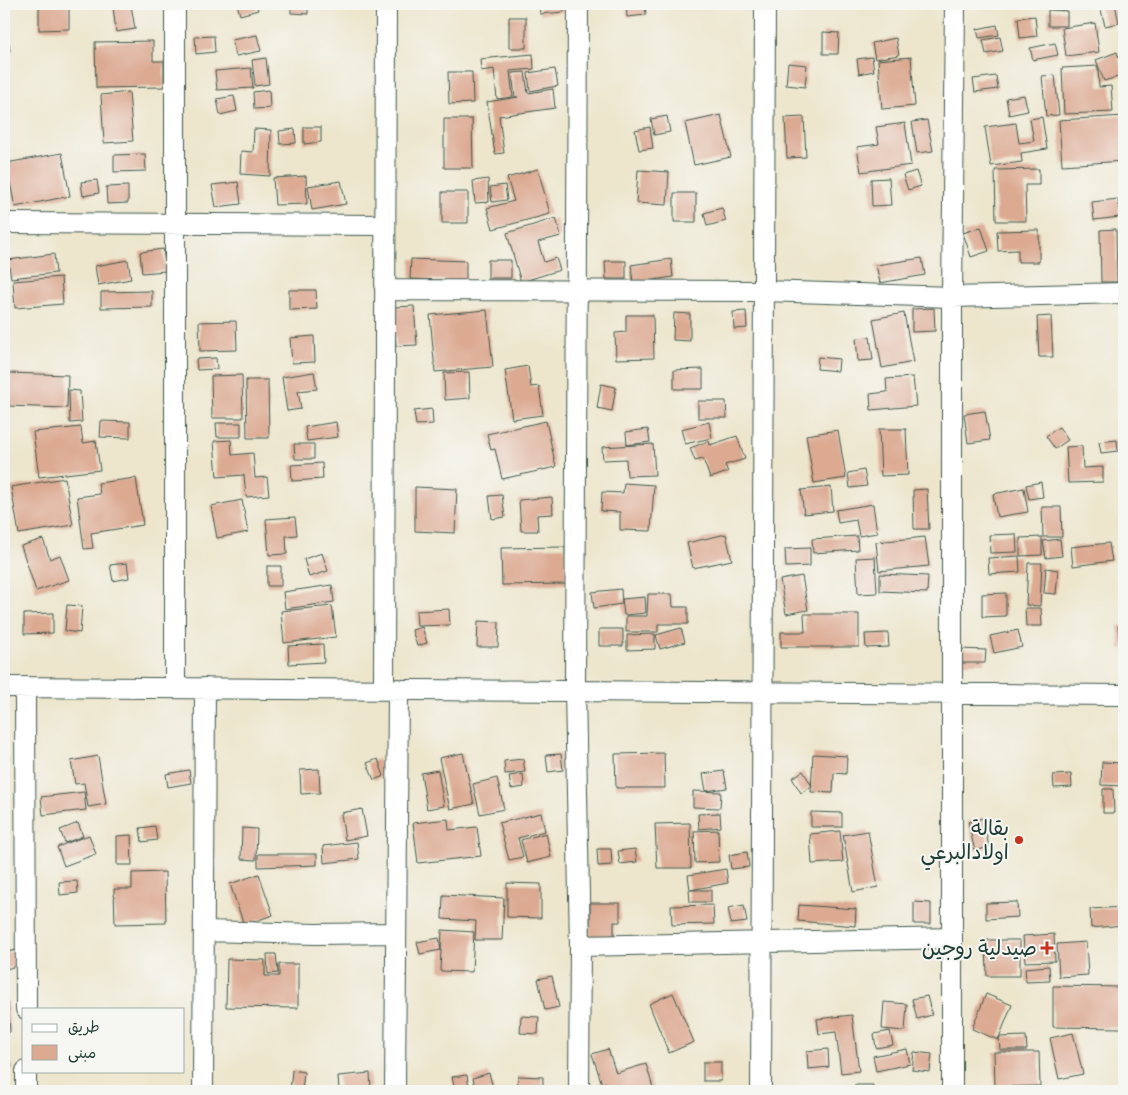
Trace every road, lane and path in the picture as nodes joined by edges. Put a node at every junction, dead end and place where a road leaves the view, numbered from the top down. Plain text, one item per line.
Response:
1 (175, 4) edge
2 (386, 4) edge
3 (578, 4) edge
4 (765, 4) edge
5 (955, 4) edge
6 (4, 223) edge
7 (176, 224) junction
8 (385, 225) junction
9 (385, 290) junction
10 (577, 291) junction
11 (764, 291) junction
12 (1124, 293) edge
13 (952, 297) junction
14 (4, 687) edge
15 (26, 687) junction
16 (175, 688) junction
17 (205, 688) junction
18 (391, 689) junction
19 (575, 690) junction
20 (762, 691) junction
21 (953, 692) junction
22 (1124, 695) edge
23 (204, 931) junction
24 (396, 933) junction
25 (952, 938) junction
26 (761, 942) junction
27 (580, 946) junction
28 (26, 1008) edge
29 (26, 1072) edge
30 (26, 1091) edge
31 (203, 1091) edge
32 (395, 1091) edge
33 (579, 1091) edge
34 (761, 1091) edge
35 (952, 1091) edge

1 - 7 street
2 - 8 street
3 - 10 street
4 - 11 street
5 - 13 street
6 - 7 street
7 - 8 street
7 - 16 street
8 - 9 street
9 - 10 street
9 - 18 street
10 - 11 street
10 - 19 street
11 - 13 street
11 - 20 street
12 - 13 street
13 - 21 street
14 - 15 street
15 - 16 street
15 - 28 street
16 - 17 street
17 - 18 street
17 - 23 street
18 - 19 street
18 - 24 street
19 - 20 street
19 - 27 street
20 - 21 street
20 - 26 street
21 - 22 street
21 - 25 street
23 - 24 street
23 - 31 street
24 - 32 street
25 - 26 street
25 - 35 street
26 - 27 street
26 - 34 street
27 - 33 street
29 - 30 street

